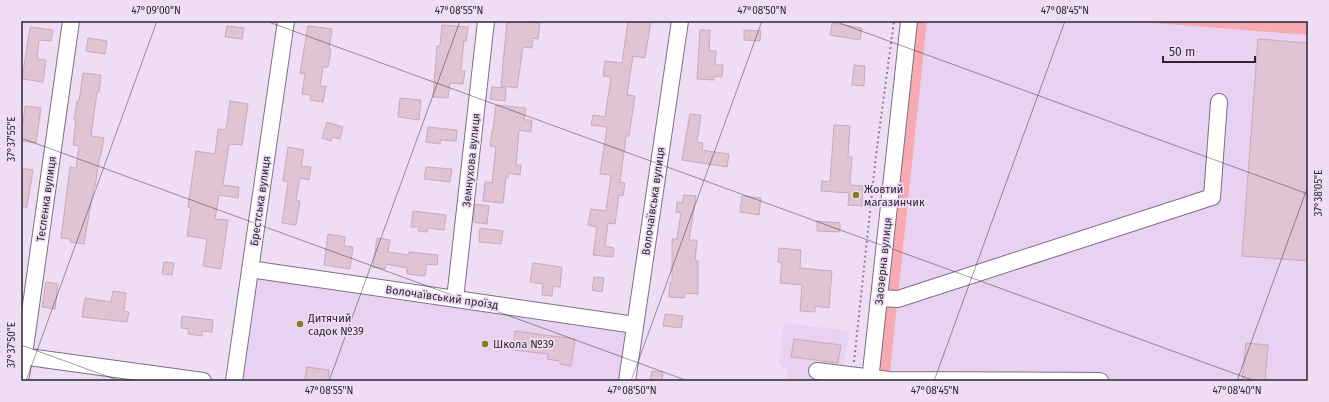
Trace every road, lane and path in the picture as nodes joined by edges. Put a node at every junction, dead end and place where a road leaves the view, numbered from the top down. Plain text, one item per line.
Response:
1 (71, 21) edge
2 (286, 21) edge
3 (486, 21) edge
4 (680, 21) edge
5 (894, 21) edge
6 (909, 21) edge
7 (1219, 102) dead end
8 (250, 269) junction
9 (879, 298) junction
10 (455, 299) junction
11 (635, 325) junction
12 (22, 356) edge
13 (816, 371) dead end
14 (21, 376) edge
15 (853, 376) junction
16 (870, 380) edge
17 (203, 381) edge
18 (234, 381) edge
19 (627, 381) edge
20 (920, 381) edge
21 (1006, 381) edge
22 (1100, 381) edge

1 - 12 street, Тесленка вулиця
2 - 8 street, Брестська вулиця
3 - 10 street, Земнухова вулиця
4 - 11 street, Волочаївська вулиця
5 - 15 path
6 - 9 street, Заозерна вулиця
7 - 9 street
8 - 10 street, Волочаївський проїзд
8 - 18 street, Брестська вулиця
9 - 16 street, Заозерна вулиця
10 - 11 street, Волочаївський проїзд
11 - 19 street, Волочаївська вулиця
12 - 14 street, Тесленка вулиця
12 - 17 street
13 - 15 street
15 - 16 street
16 - 20 street
20 - 21 street
21 - 22 street

